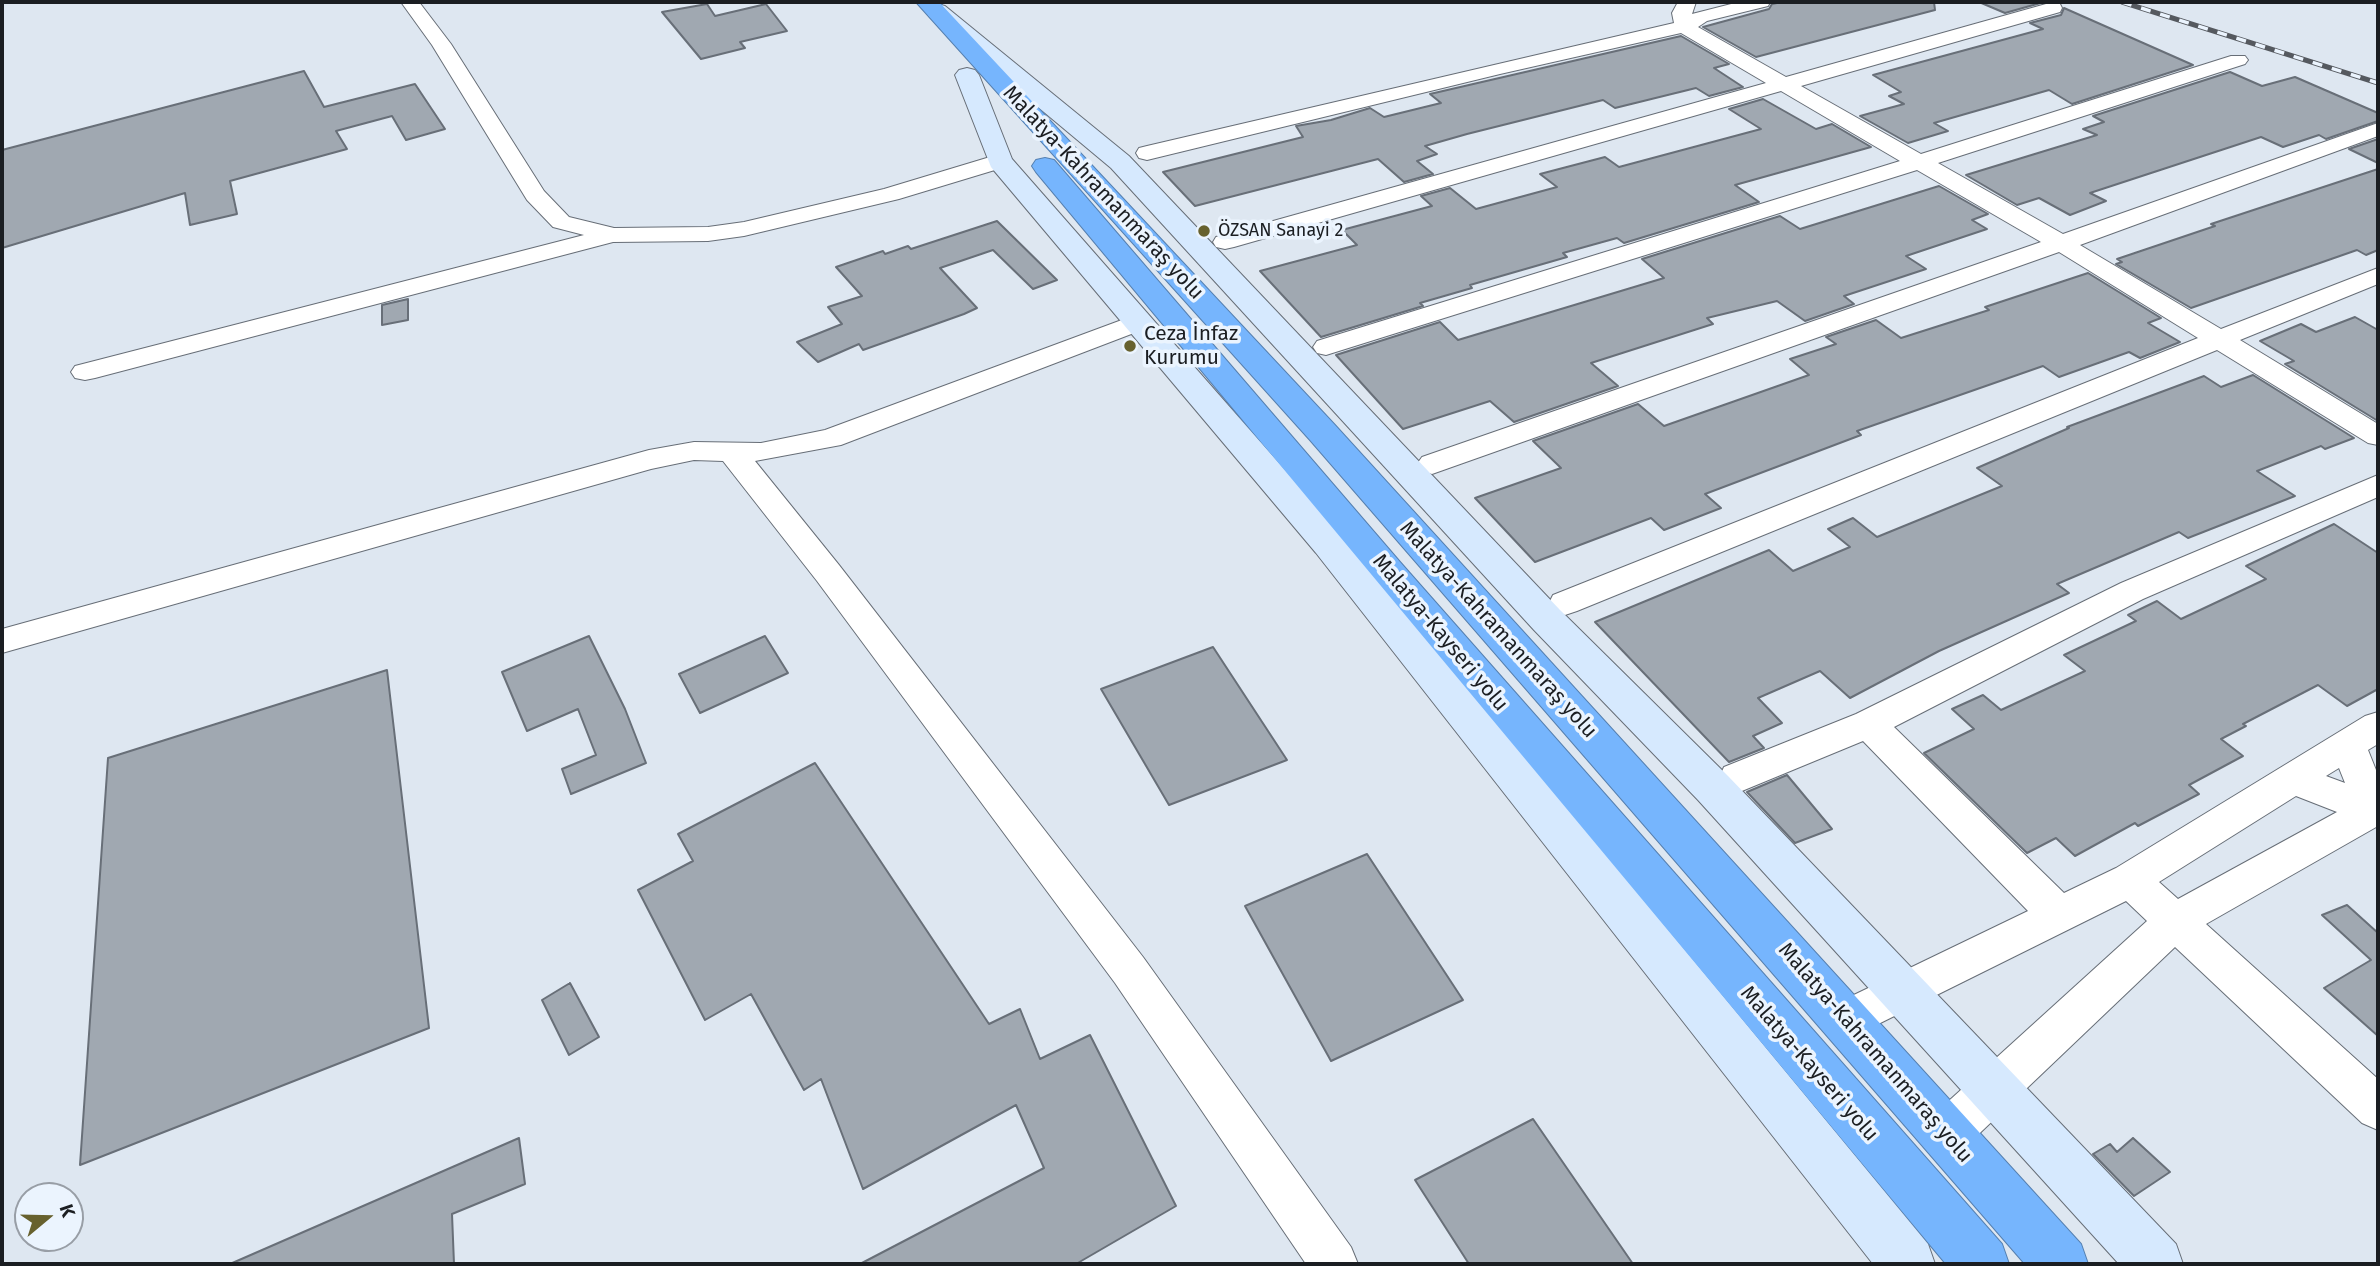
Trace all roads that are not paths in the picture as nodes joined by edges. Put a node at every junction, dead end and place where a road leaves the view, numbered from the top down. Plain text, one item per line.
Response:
1 (410, 2) edge
2 (1761, 2) edge
3 (920, 5) edge
4 (2053, 8) dead end
5 (1695, 12) edge
6 (2238, 60) dead end
7 (967, 75) junction
8 (1781, 84) junction
9 (2378, 129) edge
10 (1147, 153) dead end
11 (1000, 161) junction
12 (1919, 162) junction
13 (614, 234) junction
14 (1225, 242) dead end
15 (2062, 244) junction
16 (2378, 275) edge
17 (1138, 321) junction
18 (2218, 338) junction
19 (1326, 347) dead end
20 (85, 372) dead end
21 (2378, 436) edge
22 (731, 451) junction
23 (1432, 464) dead end
24 (2378, 485) edge
25 (1565, 603) dead end
26 (2, 641) edge
27 (1868, 723) junction
28 (2363, 735) edge
29 (1737, 778) dead end
30 (2292, 779) junction
31 (2376, 809) edge
32 (2130, 880) junction
33 (2058, 914) junction
34 (2175, 921) junction
35 (1904, 992) junction
36 (1846, 1020) junction
37 (1993, 1090) junction
38 (2378, 1108) edge
39 (1946, 1134) junction
40 (1334, 1264) edge
41 (1908, 1264) edge
42 (1982, 1264) edge
43 (2061, 1264) edge
44 (2156, 1264) edge

1 - 13 street
2 - 5 street
3 - 7 highway, Malatya-Kayseri yolu
3 - 35 street
3 - 36 highway, Malatya-Kahramanmaraş yolu
4 - 8 street
5 - 8 street
5 - 10 street
6 - 12 street
7 - 11 street
7 - 42 highway, Malatya-Kayseri yolu
8 - 12 street
8 - 14 street
9 - 15 street
11 - 13 street
11 - 17 street
12 - 15 street
12 - 19 street
13 - 20 street
15 - 18 street
15 - 23 street
16 - 18 street
17 - 22 street
17 - 41 street
18 - 21 street
18 - 25 street
22 - 26 street
22 - 40 street
24 - 27 street
27 - 29 street
27 - 33 street
28 - 30 street
28 - 31 street
30 - 31 street
30 - 32 street
31 - 34 street
32 - 33 street
32 - 34 street
33 - 35 street
34 - 37 street
34 - 38 street
35 - 36 street
35 - 37 street
36 - 39 highway, Malatya-Kahramanmaraş yolu
37 - 39 street
37 - 44 street
39 - 43 highway, Malatya-Kahramanmaraş yolu

